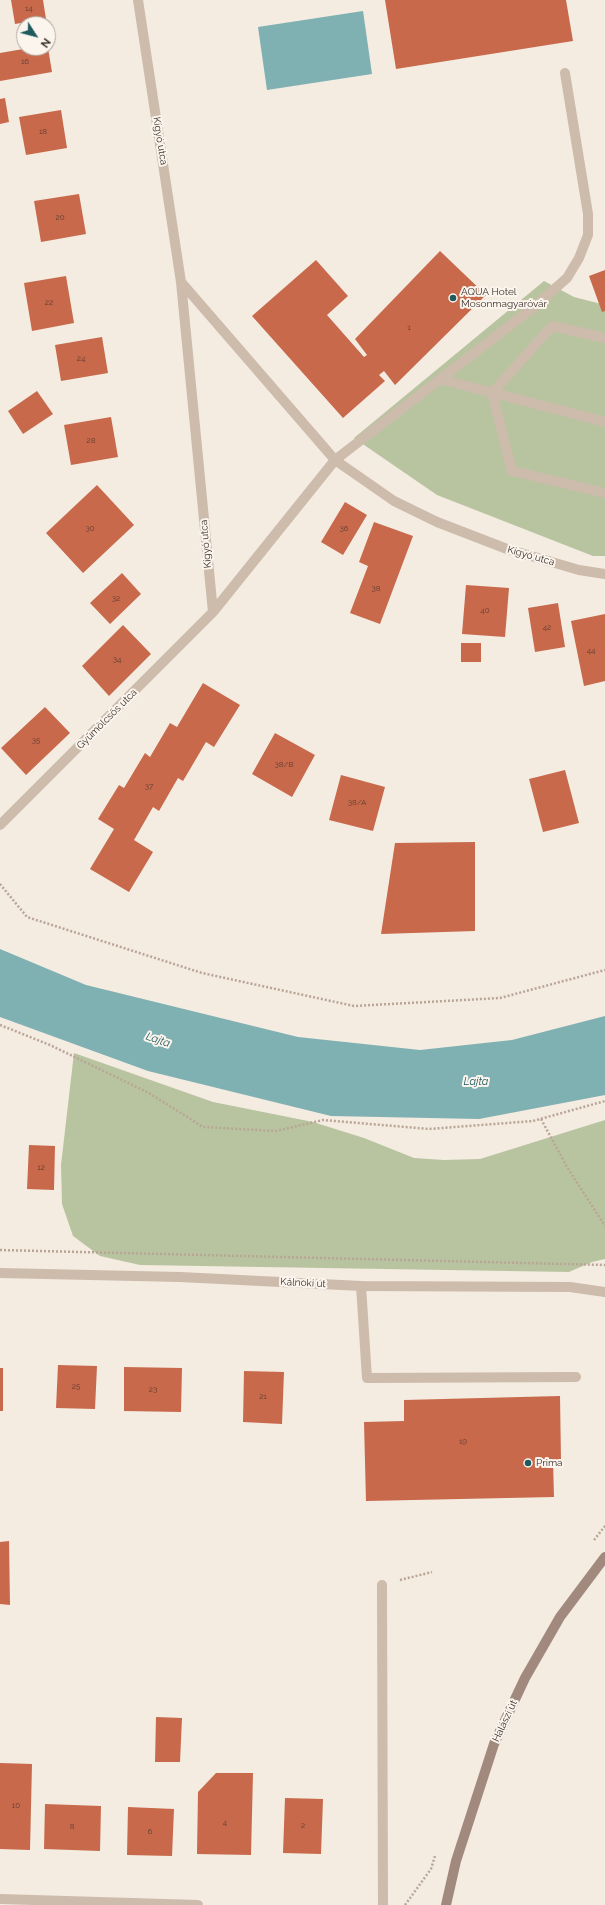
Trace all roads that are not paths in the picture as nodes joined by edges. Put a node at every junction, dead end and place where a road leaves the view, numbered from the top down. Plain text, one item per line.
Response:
1 (138, 0) edge
2 (564, 73) dead end
3 (182, 282) junction
4 (605, 338) edge
5 (440, 379) junction
6 (492, 393) junction
7 (605, 422) edge
8 (335, 460) junction
9 (605, 493) edge
10 (605, 574) edge
11 (212, 612) junction
12 (0, 825) edge
13 (0, 1273) edge
14 (360, 1286) junction
15 (605, 1292) edge
16 (576, 1377) dead end
17 (605, 1557) edge
18 (382, 1585) road end
19 (0, 1899) edge
20 (151, 1904) edge
21 (198, 1905) edge
22 (383, 1905) edge
23 (446, 1905) edge

1 - 3 street, Kígyó utca
2 - 5 street
3 - 8 street, Kígyó utca
3 - 11 street, Kígyó utca
4 - 6 street
5 - 6 street
5 - 8 street
6 - 7 street
6 - 9 street
8 - 10 street, Kígyó utca
8 - 11 street
11 - 12 street, Gyümölcsös utca
13 - 14 street, Kálnoki út
14 - 15 street, Kálnoki út
14 - 16 street
17 - 23 main road, Halászi út
18 - 22 street
19 - 20 street
20 - 21 street

